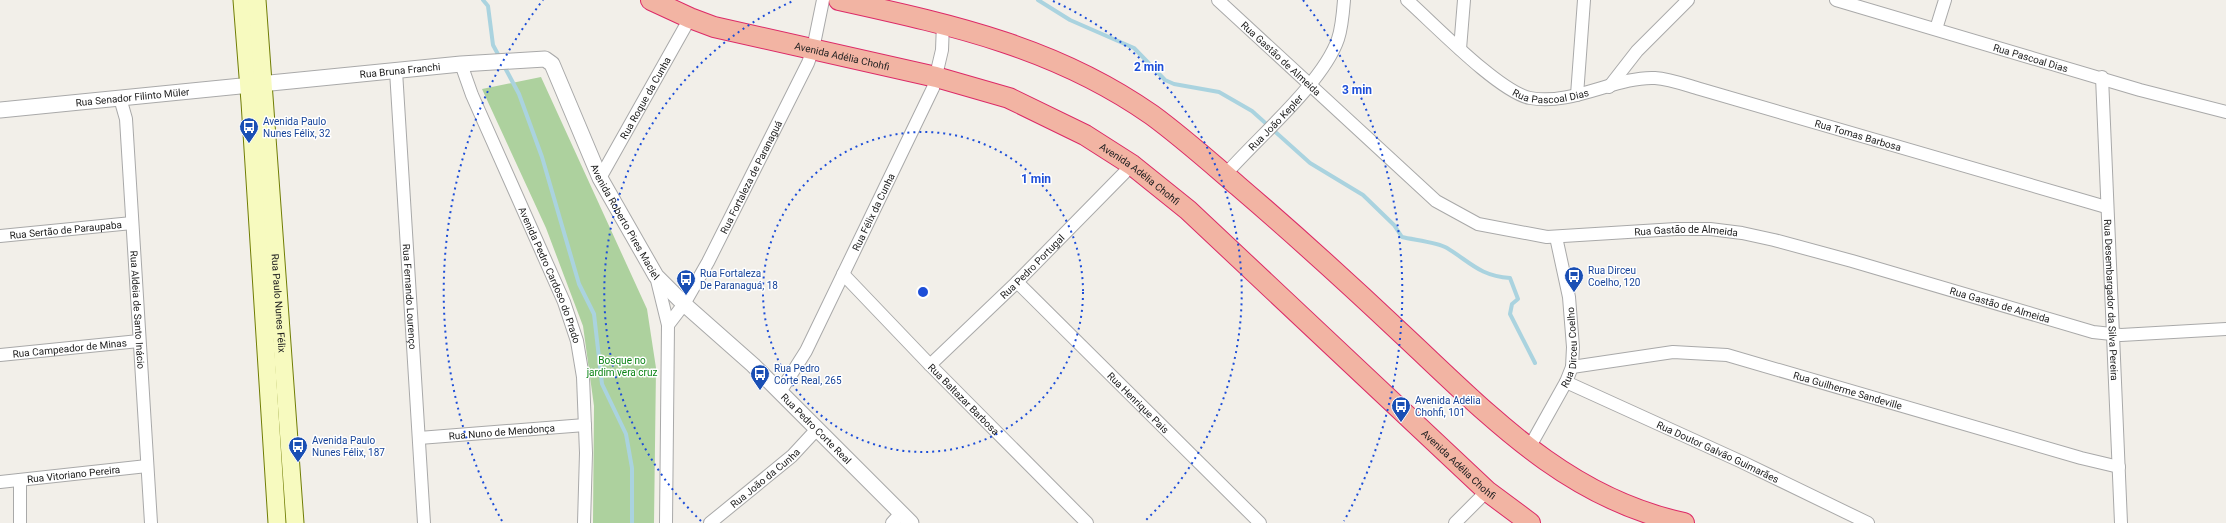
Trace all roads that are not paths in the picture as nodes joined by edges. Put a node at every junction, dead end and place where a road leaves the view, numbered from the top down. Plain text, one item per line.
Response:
1 (242, 0) edge
2 (258, 0) edge
3 (651, 0) edge
4 (823, 0) edge
5 (839, 0) edge
6 (1218, 0) edge
7 (1344, 0) edge
8 (1408, 0) edge
9 (1464, 0) edge
10 (1584, 0) edge
11 (1688, 0) edge
12 (1836, 0) edge
13 (1945, 0) edge
14 (690, 18) junction
15 (943, 23) junction
16 (1936, 29) junction
17 (813, 49) junction
18 (1460, 49) junction
19 (537, 58) joint
20 (467, 63) junction
21 (396, 71) junction
22 (936, 77) junction
23 (2102, 77) junction
24 (257, 84) junction
25 (1308, 85) junction
26 (1609, 87) junction
27 (1577, 95) junction
28 (120, 98) junction
29 (0, 110) edge
30 (2226, 112) edge
31 (1132, 165) junction
32 (1225, 175) junction
33 (600, 178) junction
34 (2106, 207) junction
35 (132, 223) junction
36 (0, 236) edge
37 (1556, 237) junction
38 (843, 274) junction
39 (656, 276) junction
40 (1017, 282) junction
41 (684, 304) junction
42 (668, 325) junction
43 (2226, 329) edge
44 (2113, 334) junction
45 (139, 341) junction
46 (0, 355) edge
47 (930, 365) junction
48 (1572, 367) junction
49 (1566, 382) junction
50 (780, 392) junction
51 (585, 425) junction
52 (817, 429) junction
53 (419, 438) junction
54 (1529, 448) junction
55 (147, 466) junction
56 (2119, 467) junction
57 (20, 480) junction
58 (0, 482) edge
59 (1487, 491) junction
60 (901, 520) edge
61 (20, 523) edge
62 (151, 523) edge
63 (277, 523) edge
64 (295, 523) edge
65 (424, 523) edge
66 (584, 523) edge
67 (666, 523) edge
68 (710, 523) edge
69 (1087, 523) edge
70 (1260, 523) edge
71 (1455, 523) edge
72 (1530, 523) edge
73 (1684, 523) edge
74 (1868, 523) edge
75 (2120, 523) edge

1 - 24 main road
2 - 24 main road
3 - 14 highway, Avenida Adélia Chohfi
4 - 17 street, Rua Fortaleza de Paranaguá
5 - 15 highway
6 - 25 street, Rua Gastão de Almeida
7 - 25 street, Rua João Kepler
8 - 18 street, Rua Pascoal Dias
9 - 18 street
10 - 27 street
11 - 26 street
12 - 16 street, Rua Pascoal Dias
13 - 16 street
14 - 17 highway, Avenida Adélia Chohfi
14 - 33 street, Rua Roque da Cunha
15 - 22 street, Rua Félix da Cunha
15 - 32 highway
16 - 23 street, Rua Pascoal Dias
17 - 22 highway, Avenida Adélia Chohfi
17 - 41 street, Rua Fortaleza de Paranaguá
18 - 27 street, Rua Pascoal Dias
19 - 20 street, Rua Bruna Franchi
19 - 33 street, Avenida Roberto Pires Maciel
20 - 21 street, Rua Bruna Franchi
20 - 51 street, Avenida Pedro Cardoso do Prado
21 - 24 street, Rua Bruna Franchi
21 - 53 street, Rua Fernando Lourenço
22 - 31 highway, Avenida Adélia Chohfi
22 - 38 street, Rua Félix da Cunha
23 - 30 street, Rua Pascoal Dias
23 - 34 street, Rua Desembargador da Silva Pereira
24 - 28 street, Rua Senador Filinto Müler
24 - 63 main road, Rua Paulo Nunes Félix
24 - 64 main road, Rua Paulo Nunes Félix
25 - 32 street, Rua João Kepler
25 - 37 street, Rua Gastão de Almeida
26 - 27 street, Rua Pascoal Dias
26 - 34 street, Rua Tomas Barbosa
28 - 29 street, Rua Senador Filinto Müler
28 - 35 street, Rua Aldeia de Santo Inácio
31 - 40 street, Rua Pedro Portugal
31 - 59 highway, Avenida Adélia Chohfi
32 - 54 highway
33 - 39 street, Avenida Roberto Pires Maciel
34 - 44 street, Rua Desembargador da Silva Pereira
35 - 36 street, Rua Sertão de Paraupaba
35 - 45 street, Rua Aldeia de Santo Inácio
37 - 44 street, Rua Gastão de Almeida
37 - 48 street, Rua Dirceu Coelho
38 - 47 street, Rua Baltazar Barbosa
38 - 50 street, Rua Félix da Cunha
39 - 41 street, Rua Pedro Corte Real
39 - 42 street, Avenida Roberto Pires Maciel
40 - 47 street, Rua Pedro Portugal
40 - 70 street, Rua Henrique Pais
41 - 42 street, Rua Fortaleza de Paranaguá
41 - 50 street, Rua Pedro Corte Real
42 - 67 street, Avenida Roberto Pires Maciel
43 - 44 street, Rua Gastão de Almeida
44 - 56 street, Rua Desembargador da Silva Pereira
45 - 46 street, Rua Campeador de Minas
45 - 55 street, Rua Aldeia de Santo Inácio
47 - 69 street, Rua Baltazar Barbosa
48 - 49 street, Rua Dirceu Coelho
48 - 56 street, Rua Guilherme Sandeville
49 - 54 street, Rua Dirceu Coelho
49 - 74 street, Rua Doutor Galvão Guimarães
50 - 52 street, Rua Pedro Corte Real
51 - 53 street, Rua Nuno de Mendonça
51 - 66 street, Avenida Pedro Cardoso do Prado
52 - 60 street, Rua Pedro Corte Real
52 - 68 street, Rua João da Cunha
53 - 65 street, Rua Fernando Lourenço
54 - 73 highway
55 - 57 street, Rua Vitoriano Pereira
55 - 62 street, Rua Aldeia de Santo Inácio
56 - 75 street, Rua Desembargador da Silva Pereira
57 - 58 street, Rua Vitoriano Pereira
57 - 61 street
59 - 71 street
59 - 72 highway, Avenida Adélia Chohfi

